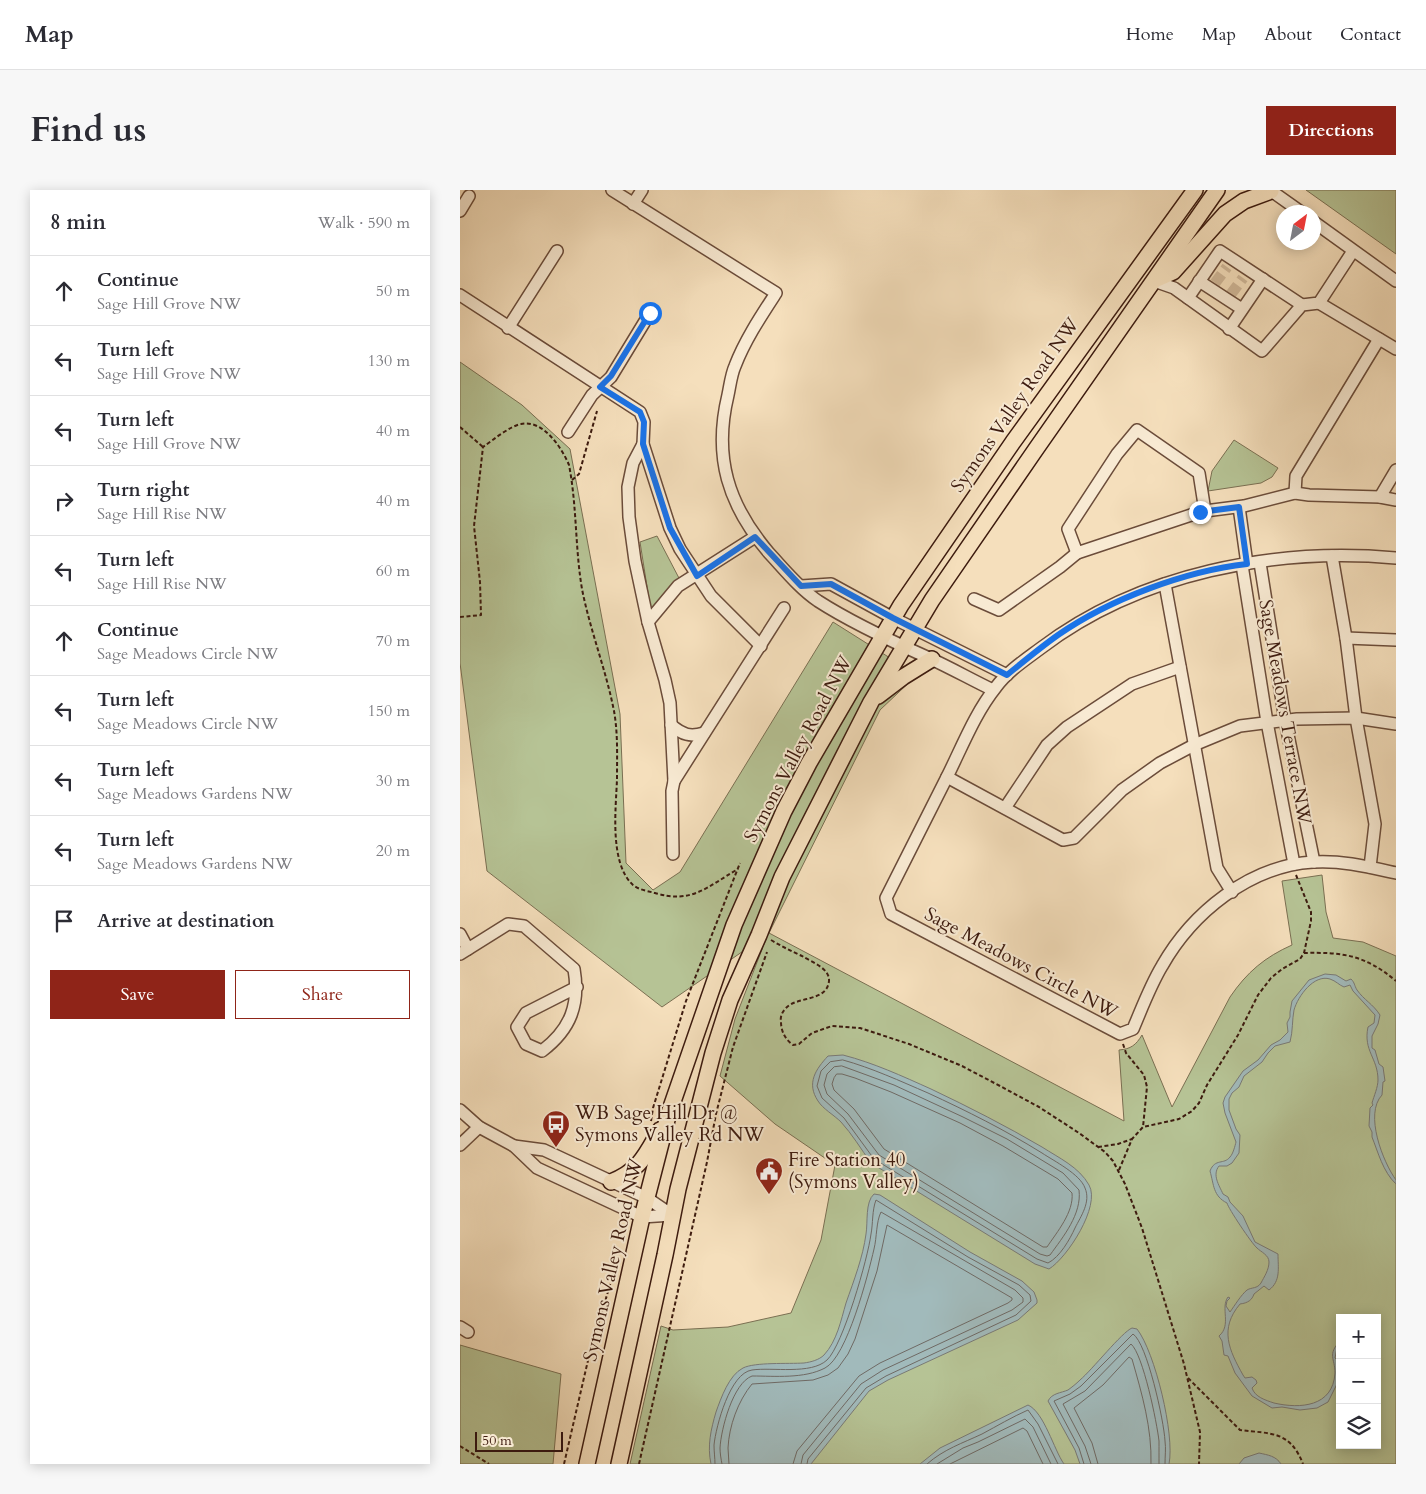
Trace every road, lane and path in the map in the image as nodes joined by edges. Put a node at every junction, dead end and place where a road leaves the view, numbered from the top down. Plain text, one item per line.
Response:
1 (612, 190) edge
2 (642, 190) edge
3 (1195, 190) edge
4 (1217, 190) edge
5 (1270, 191) edge
6 (469, 196) dead end
7 (633, 204) junction
8 (1291, 205) edge
9 (460, 211) edge
10 (1321, 227) edge
11 (557, 250) dead end
12 (1353, 251) junction
13 (1263, 279) junction
14 (1154, 281) junction
15 (1199, 281) junction
16 (1396, 282) edge
17 (460, 296) edge
18 (1188, 298) junction
19 (1319, 303) junction
20 (1302, 306) junction
21 (1242, 309) junction
22 (650, 313) dead end
23 (508, 328) junction
24 (1229, 329) junction
25 (1379, 339) junction
26 (1396, 350) edge
27 (596, 391) junction
28 (460, 427) edge
29 (568, 432) dead end
30 (643, 444) junction
31 (483, 447) junction
32 (1396, 470) edge
33 (572, 480) junction
34 (1295, 493) junction
35 (1380, 497) junction
36 (1396, 500) edge
37 (1239, 507) junction
38 (1205, 511) junction
39 (755, 537) junction
40 (1077, 553) junction
41 (1332, 556) junction
42 (1396, 558) edge
43 (1260, 563) junction
44 (1244, 565) junction
45 (697, 576) junction
46 (1164, 584) junction
47 (801, 586) junction
48 (974, 600) dead end
49 (784, 608) dead end
50 (460, 617) edge
51 (893, 618) junction
52 (648, 622) junction
53 (915, 629) junction
54 (882, 636) junction
55 (1346, 638) junction
56 (1396, 640) edge
57 (761, 646) junction
58 (904, 647) junction
59 (932, 659) junction
60 (1180, 667) junction
61 (1007, 675) junction
62 (993, 690) junction
63 (871, 702) junction
64 (1356, 718) junction
65 (1285, 720) junction
66 (1266, 722) junction
67 (1396, 724) edge
68 (672, 725) junction
69 (704, 733) junction
70 (1194, 745) junction
71 (947, 778) junction
72 (674, 781) junction
73 (1005, 808) junction
74 (673, 854) dead end
75 (1314, 862) junction
76 (740, 863) dead end
77 (1294, 864) junction
78 (1370, 867) junction
79 (738, 869) junction
80 (1396, 873) edge
81 (1232, 892) junction
82 (460, 934) edge
83 (759, 935) junction
84 (768, 949) dead end
85 (464, 952) edge
86 (1304, 953) junction
87 (1396, 981) edge
88 (577, 987) junction
89 (1120, 1034) junction
90 (460, 1110) edge
91 (668, 1116) junction
92 (651, 1123) dead end
93 (1143, 1126) junction
94 (479, 1127) junction
95 (1132, 1139) junction
96 (460, 1145) edge
97 (514, 1146) junction
98 (1098, 1147) junction
99 (1118, 1170) junction
100 (611, 1182) junction
101 (647, 1198) junction
102 (672, 1215) junction
103 (642, 1217) junction
104 (624, 1227) dead end
105 (622, 1241) dead end
106 (619, 1256) dead end
107 (1188, 1378) junction
108 (460, 1446) edge
109 (591, 1448) junction
110 (489, 1464) edge
111 (564, 1464) edge
112 (580, 1464) edge
113 (587, 1464) edge
114 (619, 1464) edge
115 (639, 1464) edge
116 (1199, 1464) edge
117 (1303, 1464) edge

1 - 7 street
2 - 7 street
3 - 51 main road, Symons Valley Road NW
4 - 14 main road
5 - 8 street
5 - 14 main road
6 - 9 street
7 - 39 street
10 - 12 street
11 - 23 street
12 - 16 street
12 - 19 street
13 - 15 street
13 - 20 street
13 - 21 street
14 - 18 street
14 - 53 main road
15 - 18 street
15 - 21 street
17 - 23 street
18 - 24 street
19 - 20 street
19 - 25 street
20 - 24 street
21 - 24 street
22 - 27 street
23 - 27 street
25 - 26 street
25 - 34 street
27 - 29 street
27 - 30 street
27 - 33 path
28 - 31 path
30 - 45 street
30 - 52 street
31 - 33 path
31 - 50 path
32 - 35 street
33 - 79 path
34 - 35 street
34 - 37 street
35 - 36 street
37 - 38 street
37 - 44 street, Sage Meadows Terrace NW
38 - 40 street
38 - 40 street
39 - 45 street
39 - 47 street
40 - 48 street
41 - 42 street, Sage Meadows Circle NW
41 - 43 street, Sage Meadows Circle NW
41 - 55 street
43 - 44 street, Sage Meadows Circle NW
43 - 65 street, Sage Meadows Terrace NW
44 - 46 street, Sage Meadows Circle NW
44 - 66 street, Sage Meadows Terrace NW
45 - 52 street
45 - 57 street
46 - 60 street
46 - 61 street, Sage Meadows Circle NW
47 - 51 street
47 - 54 street
49 - 57 street
51 - 53 street
51 - 54 main road, Symons Valley Road NW
52 - 68 street
53 - 58 main road
53 - 61 street
54 - 58 street
54 - 91 main road, Symons Valley Road NW
55 - 56 street
55 - 64 street
57 - 69 street
58 - 59 street
58 - 63 main road
59 - 62 street
59 - 63 main road
60 - 70 street
60 - 73 street
61 - 62 street, Sage Meadows Circle NW
62 - 71 street, Sage Meadows Circle NW
63 - 83 main road
64 - 65 street
64 - 67 street
64 - 78 street
65 - 66 street
65 - 75 street, Sage Meadows Terrace NW
66 - 70 street
66 - 77 street, Sage Meadows Terrace NW
68 - 69 street
68 - 72 street
69 - 72 street
70 - 73 street
70 - 81 street
71 - 73 street
71 - 89 street, Sage Meadows Circle NW
72 - 74 street
75 - 77 street, Sage Meadows Circle NW
75 - 78 street, Sage Meadows Circle NW
76 - 79 path
77 - 81 street, Sage Meadows Circle NW
77 - 86 path
78 - 80 street, Sage Meadows Circle NW
79 - 92 path
81 - 89 street, Sage Meadows Circle NW
82 - 85 street
83 - 98 path
83 - 102 main road
84 - 115 path
85 - 88 street
86 - 87 path
86 - 93 path
88 - 88 street
89 - 93 path
90 - 94 street
91 - 100 main road
91 - 101 main road, Symons Valley Road NW
93 - 95 path
94 - 96 street
94 - 97 street
95 - 98 path
95 - 99 path
97 - 100 street
97 - 103 street
98 - 99 path
99 - 107 path
100 - 101 street
101 - 102 street
101 - 103 main road, Symons Valley Road NW
102 - 103 street
102 - 114 main road
103 - 109 main road, Symons Valley Road NW
104 - 105 path
106 - 111 path
107 - 116 path
107 - 117 path
108 - 110 path
109 - 112 main road
109 - 113 main road, Symons Valley Road NW

